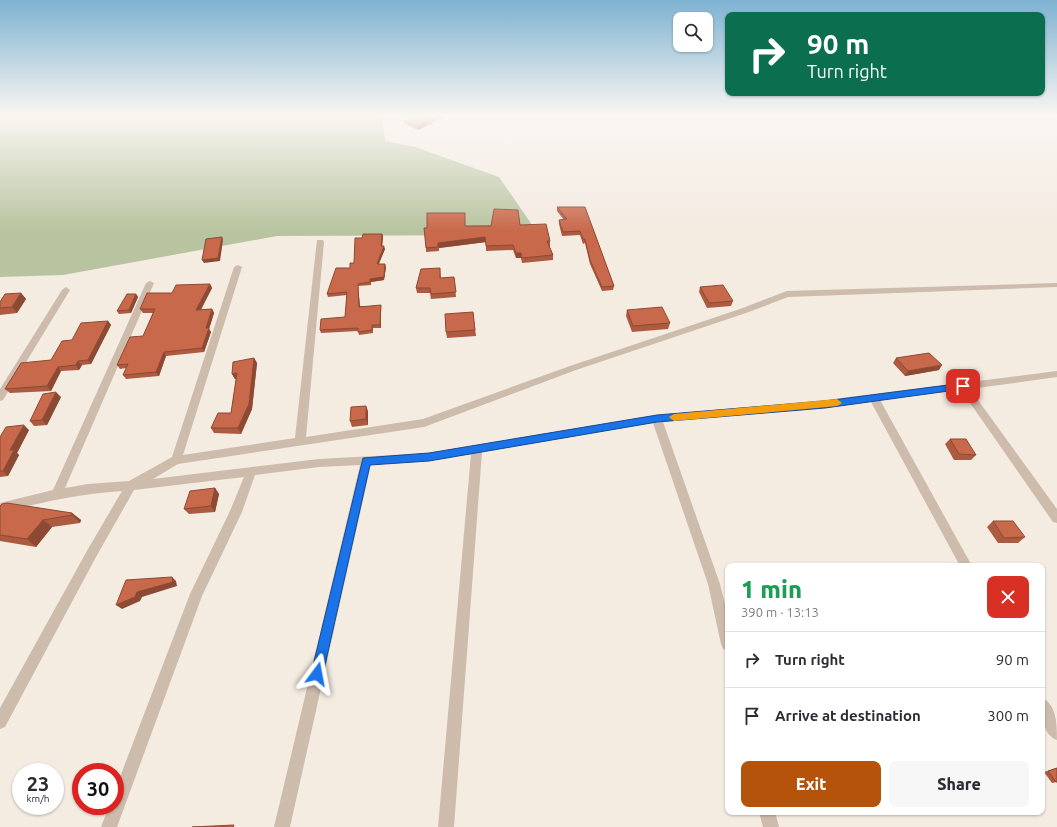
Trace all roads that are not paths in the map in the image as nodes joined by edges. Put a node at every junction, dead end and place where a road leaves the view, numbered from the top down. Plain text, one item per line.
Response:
1 (320, 242) dead end
2 (238, 267) dead end
3 (150, 283) dead end
4 (1055, 286) edge
5 (66, 290) dead end
6 (1053, 374) edge
7 (1057, 384) edge
8 (963, 386) junction
9 (0, 397) edge
10 (874, 398) junction
11 (657, 419) junction
12 (300, 442) junction
13 (477, 449) junction
14 (176, 460) junction
15 (366, 461) junction
16 (251, 472) junction
17 (131, 486) junction
18 (57, 494) junction
19 (1, 508) edge
20 (1057, 518) edge
21 (964, 563) edge
22 (725, 631) edge
23 (1045, 711) edge
24 (0, 722) edge
25 (1057, 733) edge
26 (768, 815) edge
27 (109, 827) edge
28 (282, 827) edge
29 (446, 827) edge
30 (771, 827) edge

1 - 12 street
2 - 14 street
3 - 18 street
4 - 12 street
5 - 9 street
6 - 7 street
6 - 8 street
8 - 10 street
8 - 20 street
10 - 11 street
10 - 21 street
11 - 13 street
11 - 22 street
12 - 14 street
13 - 15 street
13 - 29 street
14 - 17 street
15 - 16 street
15 - 28 street
16 - 17 street
16 - 27 street
17 - 18 street
17 - 24 street
18 - 19 street
23 - 25 street
26 - 30 street

